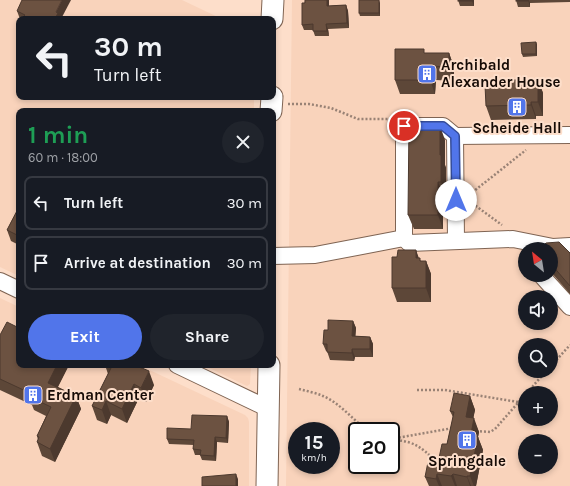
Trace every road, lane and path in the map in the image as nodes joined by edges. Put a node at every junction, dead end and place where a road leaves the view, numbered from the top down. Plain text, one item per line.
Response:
1 (273, 0) edge
2 (272, 16) edge
3 (272, 104) edge
4 (404, 126) junction
5 (544, 135) junction
6 (570, 135) edge
7 (455, 136) junction
8 (404, 238) junction
9 (456, 241) junction
10 (519, 242) edge
11 (522, 242) edge
12 (570, 246) edge
13 (558, 247) edge
14 (276, 256) edge
15 (0, 281) edge
16 (547, 282) edge
17 (16, 289) edge
18 (570, 307) edge
19 (570, 345) edge
20 (558, 358) edge
21 (183, 368) edge
22 (269, 368) edge
23 (540, 378) edge
24 (533, 386) edge
25 (299, 389) dead end
26 (417, 390) dead end
27 (518, 402) joint
28 (269, 409) junction
29 (356, 422) edge
30 (455, 428) edge
31 (470, 430) edge
32 (400, 438) edge
33 (400, 440) edge
34 (438, 462) edge
35 (267, 486) edge

1 - 2 main road
3 - 4 path
4 - 7 street
4 - 8 street
5 - 6 street
5 - 7 street
5 - 11 path
7 - 9 street
8 - 9 street
8 - 14 street
9 - 10 street
12 - 13 street
15 - 17 street
16 - 18 street
19 - 20 path
21 - 28 street
22 - 28 main road
23 - 24 path
25 - 29 path
26 - 27 path
27 - 31 path
28 - 35 main road
30 - 32 path
33 - 34 path

